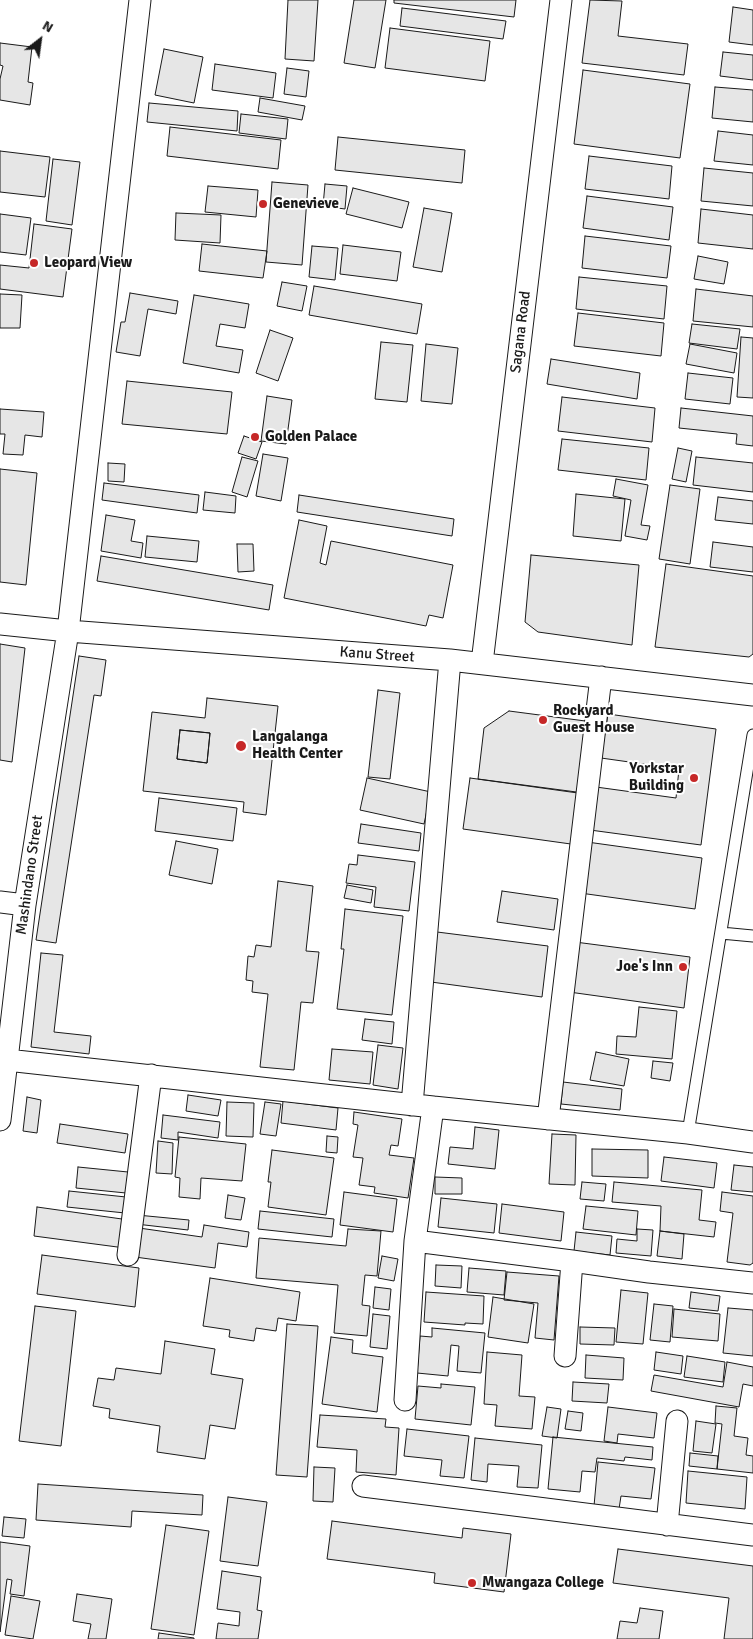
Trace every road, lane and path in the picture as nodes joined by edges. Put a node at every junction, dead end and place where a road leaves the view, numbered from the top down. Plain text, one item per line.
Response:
1 (140, 0) edge
2 (561, 0) edge
3 (0, 624) edge
4 (68, 631) junction
5 (450, 660) junction
6 (482, 664) junction
7 (601, 677) junction
8 (753, 695) edge
9 (753, 735) edge
10 (0, 902) edge
11 (25, 905) junction
12 (721, 933) junction
13 (753, 936) edge
14 (7, 1060) junction
15 (151, 1075) junction
16 (412, 1104) junction
17 (433, 1108) junction
18 (548, 1119) junction
19 (0, 1120) edge
20 (688, 1134) junction
21 (753, 1142) edge
22 (415, 1241) junction
23 (128, 1255) dead end
24 (572, 1261) junction
25 (753, 1283) edge
26 (564, 1356) dead end
27 (405, 1400) dead end
28 (677, 1421) dead end
29 (363, 1486) dead end
30 (666, 1524) junction
31 (753, 1535) edge

1 - 4 street, Mashindano Street
2 - 6 street, Sagana Road
3 - 4 street, Kanu Street
4 - 5 street, Kanu Street
4 - 11 street, Mashindano Street
5 - 6 street, Kanu Street
5 - 16 street
6 - 7 street, Kanu Street
7 - 8 street, Kanu Street
7 - 18 street
9 - 12 lane
10 - 11 street
11 - 14 street, Mashindano Street
12 - 13 lane
12 - 20 lane
14 - 15 street
14 - 19 street, Mashindano Street
15 - 16 street
15 - 23 street
16 - 17 street
17 - 18 street
17 - 22 street
18 - 20 street
20 - 21 street
22 - 24 street
22 - 27 street
24 - 25 street
24 - 26 street
28 - 30 street
29 - 30 street
30 - 31 street

